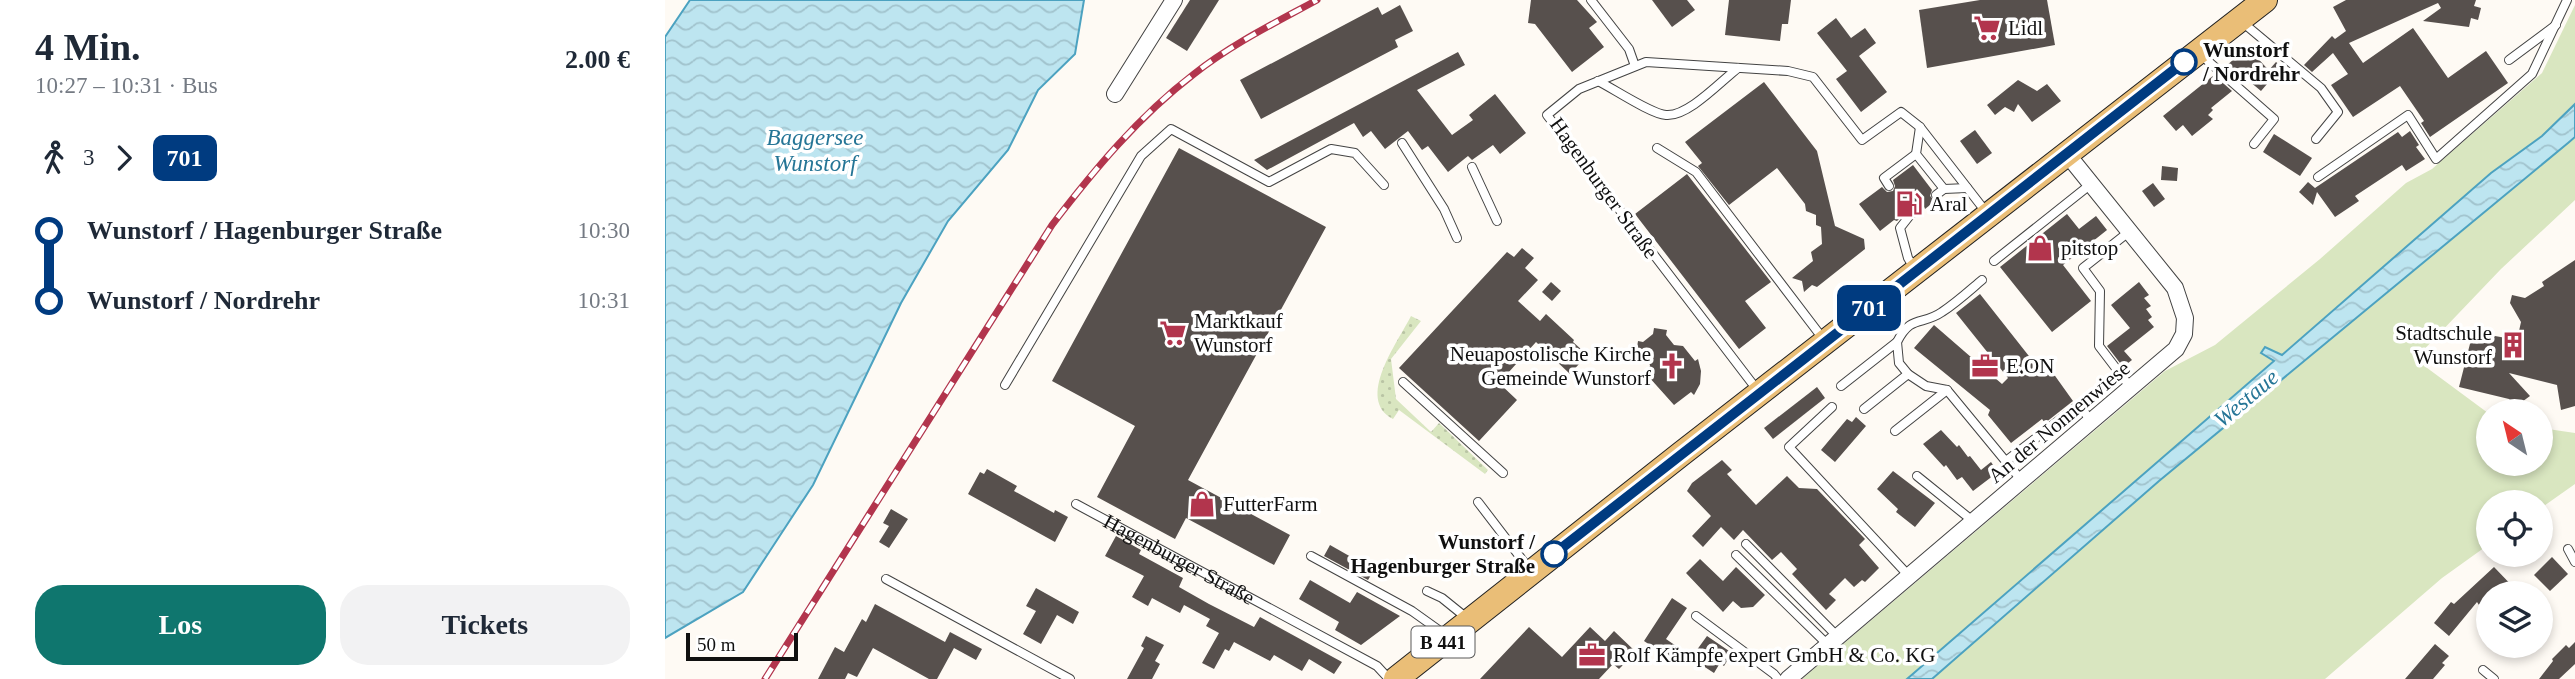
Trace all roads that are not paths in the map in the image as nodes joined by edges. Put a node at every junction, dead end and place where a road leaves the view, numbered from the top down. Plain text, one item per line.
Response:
1 (1174, 0) edge
2 (1591, 0) edge
3 (2265, 0) edge
4 (2567, 0) edge
5 (2239, 19) junction
6 (2558, 23) junction
7 (2198, 52) junction
8 (2509, 60) dead end
9 (1635, 66) junction
10 (1738, 68) junction
11 (1598, 81) junction
12 (1115, 94) dead end
13 (1920, 127) junction
14 (2316, 139) dead end
15 (1402, 143) dead end
16 (2254, 144) dead end
17 (1657, 148) dead end
18 (1916, 154) junction
19 (2067, 154) junction
20 (1472, 167) dead end
21 (2318, 177) dead end
22 (2091, 184) junction
23 (1384, 185) dead end
24 (1889, 186) dead end
25 (1968, 188) junction
26 (1919, 208) dead end
27 (1989, 215) junction
28 (1497, 221) dead end
29 (2130, 231) junction
30 (1457, 238) dead end
31 (1994, 261) dead end
32 (1916, 271) junction
33 (1982, 280) dead end
34 (1826, 342) junction
35 (1896, 342) junction
36 (1908, 374) junction
37 (1403, 382) dead end
38 (1005, 385) dead end
39 (1841, 386) dead end
40 (2131, 389) junction
41 (1947, 390) junction
42 (1760, 393) junction
43 (1832, 407) dead end
44 (1864, 409) dead end
45 (2092, 422) junction
46 (1895, 431) dead end
47 (2006, 461) junction
48 (1503, 473) dead end
49 (1917, 476) dead end
50 (2022, 481) junction
51 (1478, 502) dead end
52 (1076, 503) dead end
53 (1974, 522) junction
54 (1747, 544) dead end
55 (2568, 549) dead end
56 (1736, 555) dead end
57 (1311, 556) dead end
58 (2575, 562) edge
59 (1532, 572) junction
60 (1910, 576) junction
61 (886, 579) dead end
62 (1427, 591) dead end
63 (1696, 616) dead end
64 (1471, 620) junction
65 (1449, 638) junction
66 (1832, 640) junction
67 (2483, 670) dead end
68 (1070, 679) edge
69 (1388, 679) edge
70 (1396, 679) edge
71 (1778, 679) edge
72 (1788, 679) edge
73 (2494, 679) edge

1 - 12 street
2 - 9 lane
3 - 5 main road, B 441
4 - 6 lane
5 - 7 main road, B 441
5 - 14 lane
6 - 8 lane
6 - 21 lane
7 - 16 lane
7 - 19 main road, B 441
9 - 10 lane, Hagenburger Straße
9 - 11 lane, Hagenburger Straße
10 - 11 lane
10 - 13 lane, Hagenburger Straße
11 - 42 lane, Hagenburger Straße
13 - 18 lane
13 - 25 lane
15 - 30 lane
17 - 34 lane
18 - 24 lane
18 - 25 lane
19 - 22 street, An der Nonnenwiese
19 - 27 main road, B 441
20 - 28 lane
22 - 29 street, An der Nonnenwiese
22 - 31 lane
23 - 38 lane
25 - 27 lane
26 - 32 lane
27 - 32 main road, B 441
29 - 40 lane
29 - 40 street, An der Nonnenwiese
32 - 34 main road, B 441
33 - 35 lane
34 - 42 main road, B 441
35 - 36 lane
35 - 39 lane
36 - 41 lane
36 - 44 lane
37 - 48 lane
40 - 45 street, An der Nonnenwiese
41 - 46 lane
41 - 47 lane
42 - 59 main road, B 441
43 - 60 lane
45 - 47 lane
45 - 50 street, An der Nonnenwiese
47 - 50 lane
49 - 53 lane
50 - 53 street, An der Nonnenwiese
51 - 59 lane
52 - 69 lane, Hagenburger Straße
53 - 60 street, An der Nonnenwiese
54 - 66 lane
55 - 58 lane
56 - 66 lane
57 - 65 lane
59 - 64 main road, B 441
60 - 66 street, An der Nonnenwiese
61 - 68 lane
62 - 64 lane
63 - 71 lane
64 - 65 main road, B 441
65 - 70 main road, B 441
66 - 72 street, An der Nonnenwiese
67 - 73 lane

